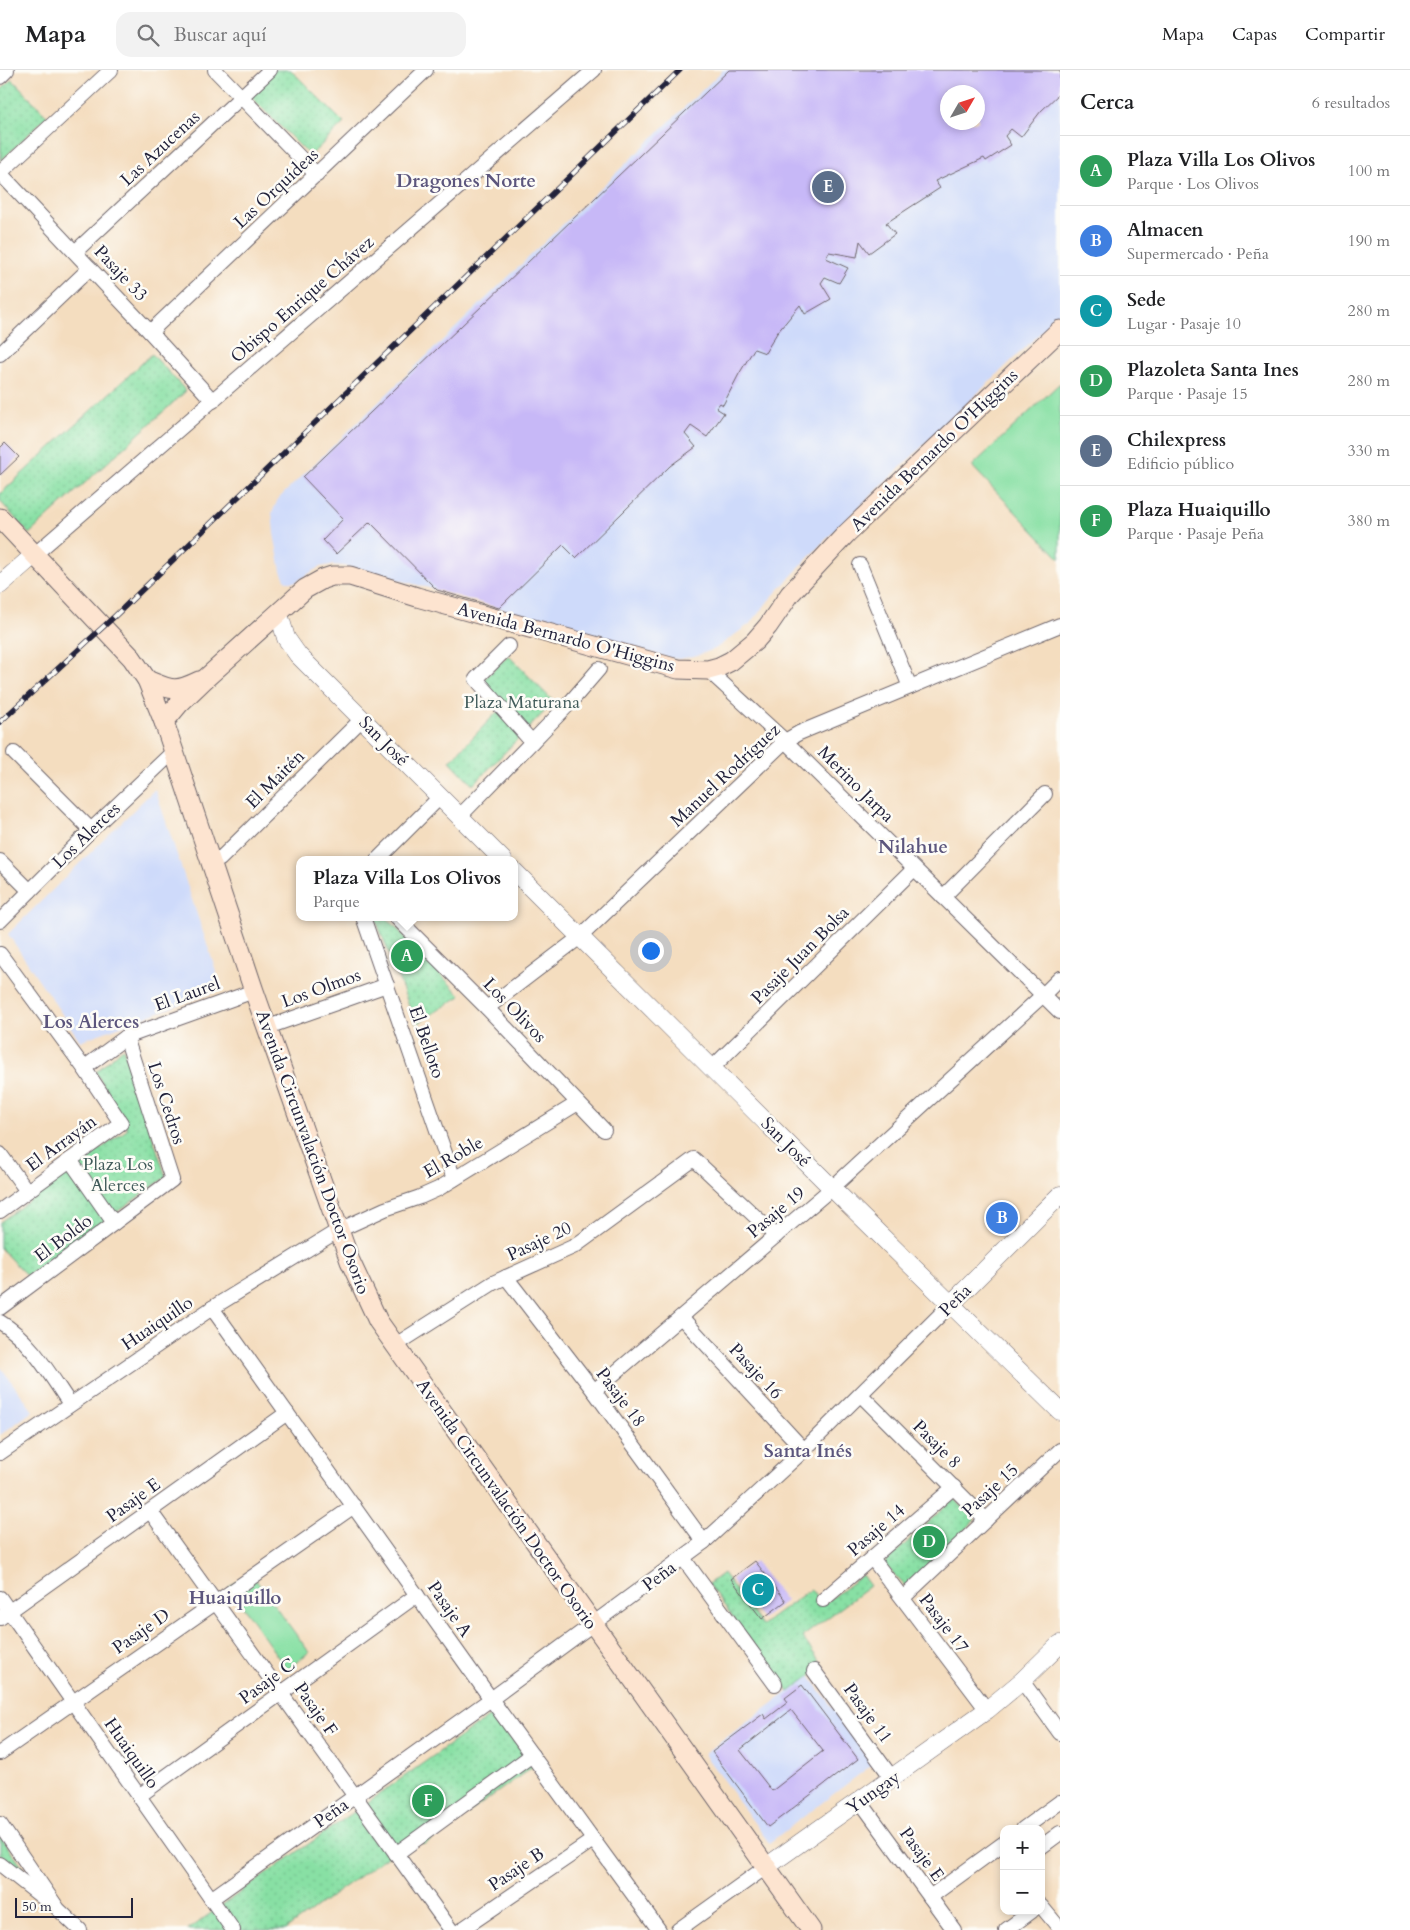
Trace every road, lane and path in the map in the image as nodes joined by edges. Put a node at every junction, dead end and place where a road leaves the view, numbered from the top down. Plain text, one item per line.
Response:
1 (7, 70) edge
2 (111, 70) edge
3 (215, 70) edge
4 (270, 70) edge
5 (426, 70) edge
6 (594, 70) edge
7 (0, 77) edge
8 (242, 98) junction
9 (0, 173) edge
10 (317, 175) junction
11 (75, 252) junction
12 (90, 268) junction
13 (1060, 330) edge
14 (150, 332) junction
15 (2, 347) edge
16 (213, 401) junction
17 (0, 518) edge
18 (34, 555) junction
19 (860, 565) dead end
20 (0, 585) edge
21 (279, 614) junction
22 (1060, 625) edge
23 (509, 646) dead end
24 (599, 669) dead end
25 (708, 670) junction
26 (205, 679) junction
27 (147, 680) junction
28 (910, 687) junction
29 (362, 718) junction
30 (164, 722) junction
31 (785, 741) junction
32 (532, 742) junction
33 (174, 751) junction
34 (14, 753) dead end
35 (1045, 794) dead end
36 (440, 797) junction
37 (460, 816) junction
38 (91, 830) junction
39 (381, 856) edge
40 (499, 856) edge
41 (0, 861) edge
42 (213, 863) junction
43 (914, 869) junction
44 (518, 875) edge
45 (30, 891) junction
46 (943, 897) junction
47 (0, 921) edge
48 (365, 921) edge
49 (400, 921) edge
50 (580, 937) junction
51 (0, 954) edge
52 (1060, 978) edge
53 (387, 985) junction
54 (254, 991) junction
55 (1043, 995) junction
56 (487, 1008) junction
57 (1060, 1012) edge
58 (268, 1028) junction
59 (126, 1037) junction
60 (84, 1068) junction
61 (712, 1068) junction
62 (578, 1103) junction
63 (604, 1130) dead end
64 (0, 1154) edge
65 (70, 1160) junction
66 (454, 1179) junction
67 (172, 1180) joint
68 (832, 1188) junction
69 (27, 1191) junction
70 (1060, 1195) edge
71 (0, 1211) edge
72 (114, 1223) junction
73 (340, 1230) junction
74 (776, 1236) junction
75 (506, 1277) junction
76 (951, 1304) junction
77 (0, 1308) edge
78 (212, 1308) junction
79 (681, 1317) junction
80 (0, 1322) edge
81 (394, 1346) junction
82 (594, 1391) junction
83 (861, 1395) junction
84 (70, 1404) junction
85 (1060, 1411) edge
86 (287, 1413) junction
87 (804, 1450) junction
88 (1060, 1450) edge
89 (0, 1453) edge
90 (954, 1487) junction
91 (354, 1506) junction
92 (150, 1511) junction
93 (986, 1520) junction
94 (704, 1542) junction
95 (683, 1558) junction
96 (872, 1558) junction
97 (417, 1595) junction
98 (0, 1598) edge
99 (903, 1598) junction
100 (823, 1600) dead end
101 (215, 1603) junction
102 (5, 1615) edge
103 (593, 1625) junction
104 (1060, 1644) edge
105 (814, 1671) dead end
106 (1022, 1681) junction
107 (776, 1684) dead end
108 (282, 1693) junction
109 (492, 1699) junction
110 (73, 1702) junction
111 (987, 1710) junction
112 (1060, 1733) edge
113 (0, 1753) edge
114 (532, 1755) junction
115 (892, 1778) junction
116 (139, 1796) junction
117 (355, 1796) junction
118 (860, 1801) junction
119 (1060, 1802) edge
120 (0, 1824) edge
121 (1028, 1825) edge
122 (1060, 1833) edge
123 (593, 1840) junction
124 (1045, 1844) edge
125 (1000, 1851) edge
126 (396, 1854) junction
127 (0, 1864) edge
128 (766, 1867) junction
129 (930, 1897) junction
130 (211, 1899) junction
131 (58, 1909) junction
132 (1045, 1911) edge
133 (1027, 1915) edge
134 (1060, 1929) edge
135 (80, 1930) edge
136 (233, 1930) edge
137 (451, 1930) edge
138 (460, 1930) edge
139 (659, 1930) edge
140 (678, 1930) edge
141 (812, 1930) edge
142 (954, 1930) edge
143 (1006, 1930) edge

1 - 7 street
2 - 9 street
3 - 8 street
4 - 8 street, Las Azucenas
5 - 10 street, Las Orquídeas
6 - 16 street, Obispo Enrique Chávez
8 - 10 street
8 - 11 street, Las Azucenas
9 - 11 street, Pasaje 33
10 - 14 street, Las Orquídeas
11 - 12 street, Pasaje 33
12 - 14 street, Pasaje 33
12 - 15 street
13 - 25 main road, Avenida Bernardo O'Higgins
14 - 16 street, Pasaje 33
16 - 18 street, Obispo Enrique Chávez
17 - 18 main road, Avenida Circunvalación Doctor Osorio
18 - 20 street
18 - 27 main road, Avenida Circunvalación Doctor Osorio
19 - 28 street
21 - 25 main road, Avenida Bernardo O'Higgins
21 - 26 main road
21 - 29 street, San José
22 - 28 street, Manuel Rodríguez
23 - 32 street
24 - 32 street
25 - 31 street, Merino Jarpa
26 - 27 main road
26 - 30 main road
27 - 30 main road, Avenida Circunvalación Doctor Osorio
28 - 31 street, Manuel Rodríguez
29 - 36 street, San José
29 - 42 street, El Maitén
30 - 33 main road, Avenida Circunvalación Doctor Osorio
31 - 43 street, Merino Jarpa
31 - 50 street, Manuel Rodríguez
32 - 37 street
33 - 38 street, Los Alerces
33 - 42 main road, Avenida Circunvalación Doctor Osorio
34 - 38 street
35 - 46 street
36 - 37 street, San José
36 - 39 street
37 - 40 street, San José
38 - 45 street, Los Alerces
41 - 45 street
42 - 54 main road, Avenida Circunvalación Doctor Osorio
43 - 46 street, Merino Jarpa
43 - 61 street, Pasaje Juan Bolsa
44 - 50 street, San José
45 - 47 street, Los Alerces
46 - 55 street, Merino Jarpa
48 - 53 street, El Belloto
49 - 56 street, Los Olivos
50 - 56 street, Manuel Rodríguez
50 - 61 street, San José
51 - 60 street
52 - 55 street, Pasaje 19
53 - 58 street, Los Olmos
53 - 66 street, El Belloto
54 - 58 main road, Avenida Circunvalación Doctor Osorio
54 - 59 street, El Laurel
55 - 57 street, Merino Jarpa
55 - 68 street, Pasaje 19
56 - 62 street, Los Olivos
58 - 73 main road, Avenida Circunvalación Doctor Osorio
59 - 60 street, El Laurel
59 - 67 street, Los Cedros
60 - 65 street, El Arrayán
61 - 68 street, San José
62 - 63 street, Los Olivos
62 - 66 street, El Roble
64 - 69 street
65 - 69 street, El Arrayán
65 - 72 street
66 - 73 street, El Roble
67 - 72 street, El Boldo
68 - 74 street, Pasaje 19
68 - 76 street, San José
69 - 71 street, El Arrayán
70 - 76 street, Peña
72 - 77 street, El Boldo
73 - 78 street, Huaiquillo
73 - 81 main road, Avenida Circunvalación Doctor Osorio
74 - 75 street, Pasaje 20
74 - 79 street, Pasaje 19
75 - 81 street, Pasaje 20
75 - 82 street, Pasaje 18
76 - 83 street, Peña
76 - 85 street, San José
78 - 84 street, Huaiquillo
78 - 86 street, Pasaje A
79 - 82 street, Pasaje 19
79 - 87 street, Pasaje 16
80 - 84 street
81 - 103 main road, Avenida Circunvalación Doctor Osorio
82 - 94 street, Pasaje 18
83 - 87 street, Peña
83 - 90 street, Pasaje 8
84 - 89 street, Huaiquillo
86 - 91 street, Pasaje A
86 - 92 street, Pasaje E
87 - 94 street, Peña
88 - 93 street, Pasaje 15
90 - 93 street, Pasaje 8
90 - 96 street, Pasaje 14
91 - 97 street, Pasaje A
91 - 101 street, Pasaje D
92 - 101 street, Pasaje F
92 - 102 street, Pasaje E
93 - 99 street, Pasaje 15
94 - 95 street, Peña
95 - 103 street, Peña
95 - 107 street
96 - 99 street, Pasaje 17
96 - 100 street, Pasaje 14
97 - 108 street, Pasaje C
97 - 109 street, Pasaje A
98 - 102 street, Huaiquillo
99 - 111 street, Pasaje 17
101 - 108 street, Pasaje F
101 - 110 street, Pasaje D
102 - 110 street, Huaiquillo
103 - 109 street, Peña
103 - 128 main road, Avenida Circunvalación Doctor Osorio
104 - 106 street, Yungay
105 - 115 street, Pasaje 11
106 - 111 street, Yungay
106 - 112 street
108 - 116 street, Pasaje C
108 - 117 street, Pasaje F
109 - 114 street, Pasaje A
109 - 117 street, Peña
110 - 113 street, Pasaje D
110 - 116 street, Huaiquillo
111 - 115 street, Yungay
114 - 123 street, Pasaje A
114 - 126 street
115 - 118 street, Yungay
116 - 130 street, Huaiquillo
117 - 126 street, Pasaje F
117 - 130 street, Peña
118 - 128 street, Yungay
118 - 129 street, Pasaje E
119 - 121 street
120 - 131 street
122 - 124 street
123 - 138 street, Pasaje B
123 - 139 street, Pasaje A
125 - 129 street
126 - 137 street, Pasaje F
127 - 131 street
128 - 140 street, Yungay
128 - 141 main road, Avenida Circunvalación Doctor Osorio
129 - 142 street, Pasaje E
130 - 136 street, Huaiquillo
131 - 135 street
132 - 134 street
133 - 143 street

